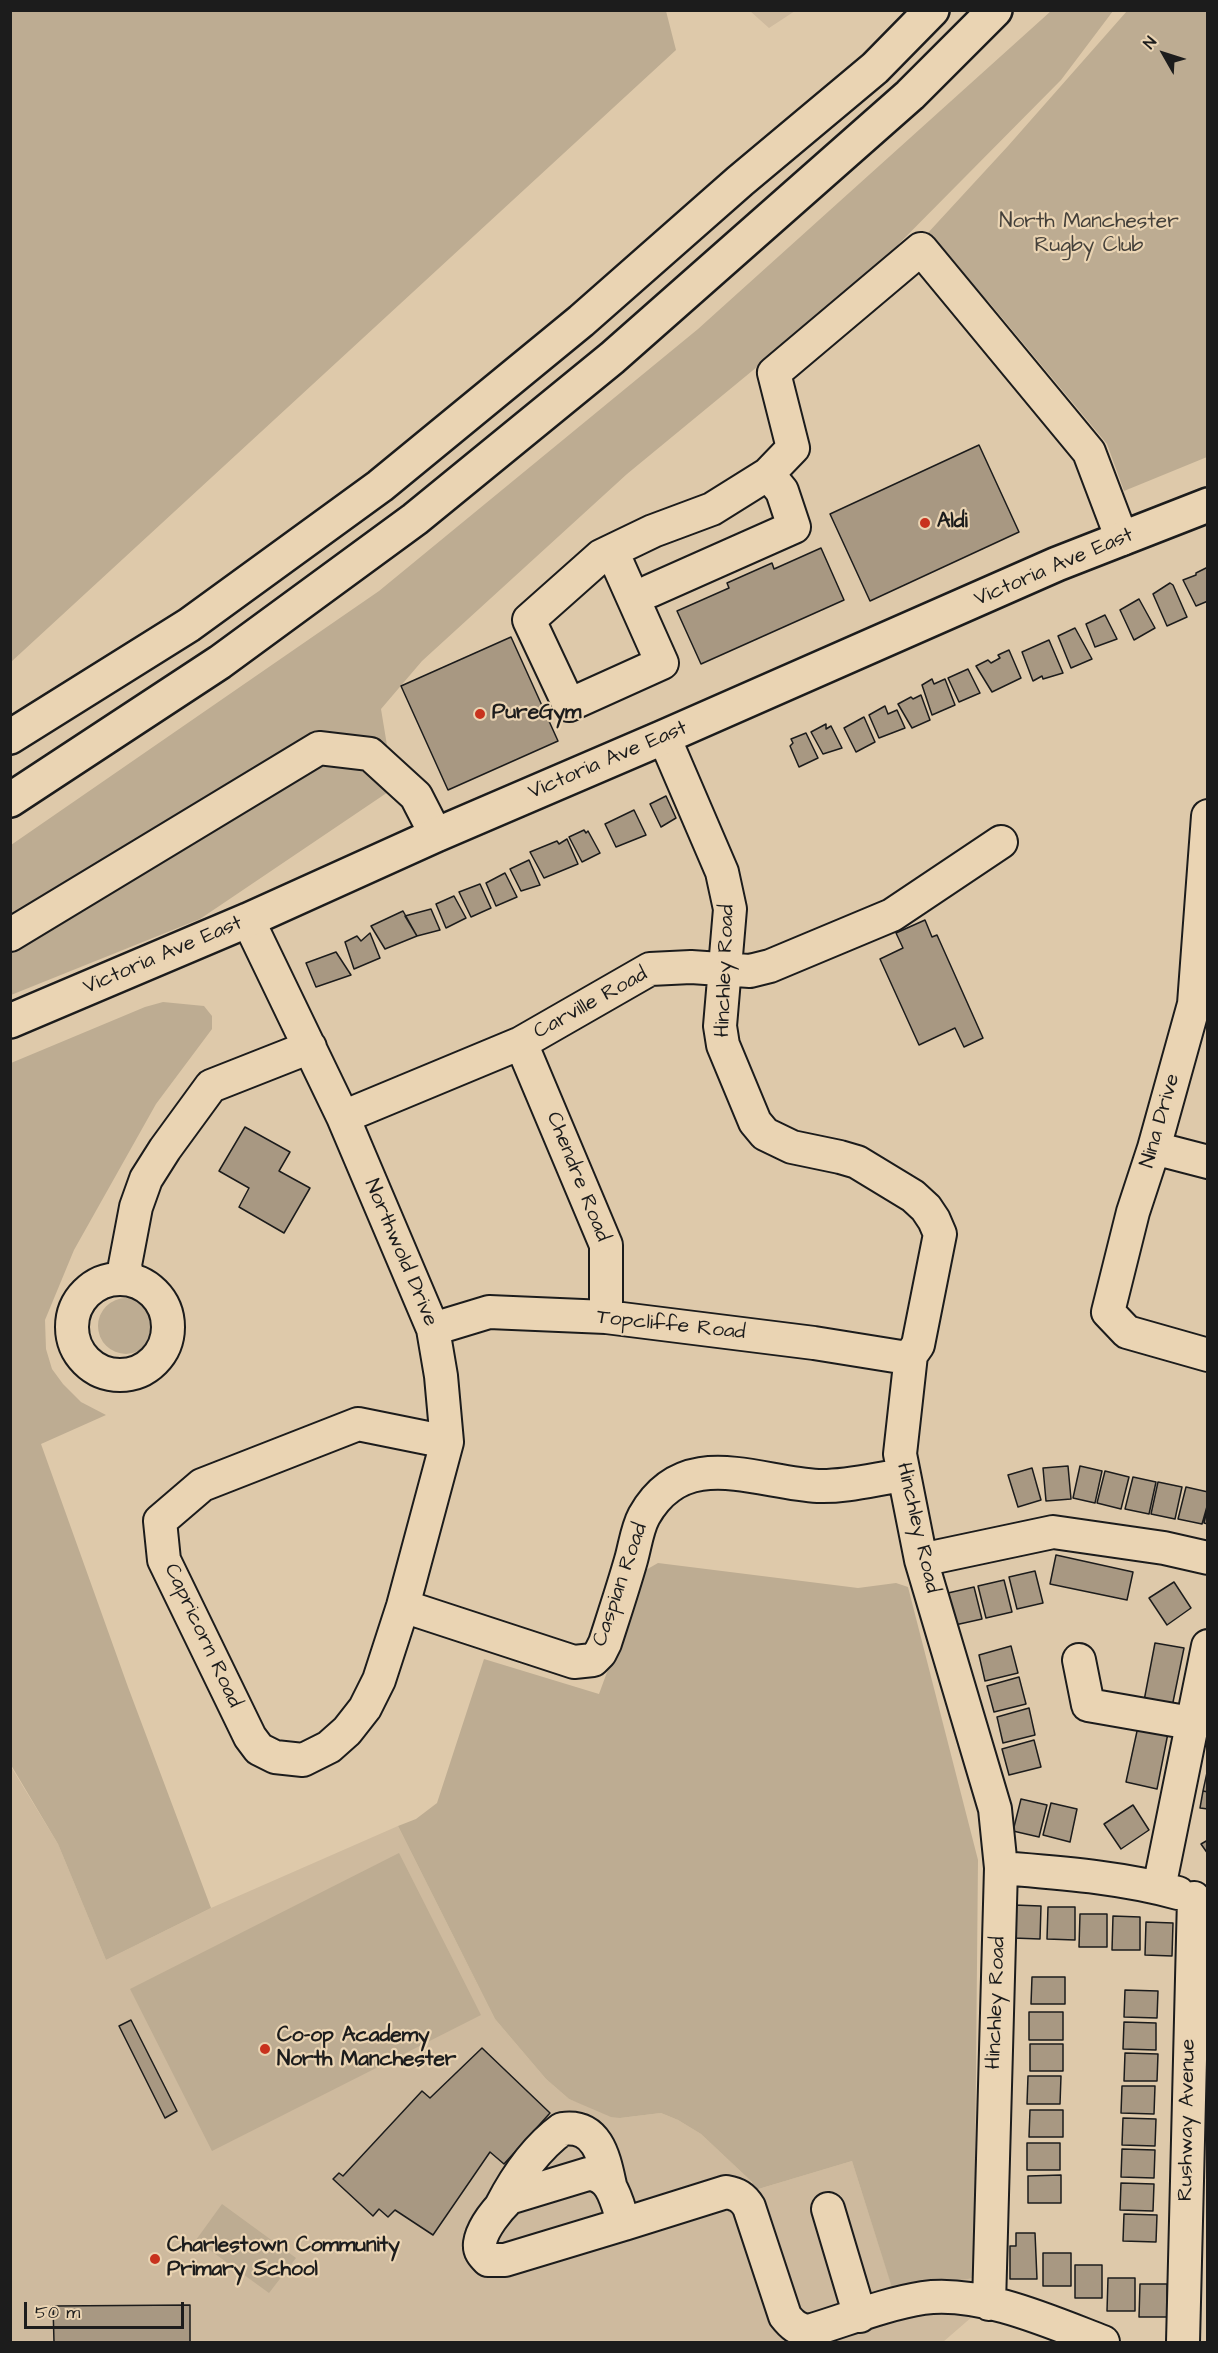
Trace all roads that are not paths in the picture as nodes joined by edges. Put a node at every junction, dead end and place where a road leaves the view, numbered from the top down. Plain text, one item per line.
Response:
1 (932, 10) edge
2 (995, 10) edge
3 (768, 474) junction
4 (1208, 506) edge
5 (1122, 539) junction
6 (612, 551) junction
7 (650, 591) dead end
8 (10, 737) edge
9 (664, 737) junction
10 (10, 800) edge
11 (1208, 816) edge
12 (435, 835) junction
13 (1001, 842) dead end
14 (248, 920) junction
15 (10, 935) edge
16 (725, 969) junction
17 (10, 1021) edge
18 (521, 1043) junction
19 (310, 1047) junction
20 (343, 1117) junction
21 (1154, 1148) junction
22 (1208, 1162) edge
23 (126, 1272) dead end
24 (606, 1317) junction
25 (433, 1329) junction
26 (911, 1355) junction
27 (1208, 1355) edge
28 (447, 1442) junction
29 (904, 1475) junction
30 (1208, 1558) edge
31 (921, 1560) junction
32 (403, 1606) junction
33 (1208, 1646) edge
34 (1079, 1660) dead end
35 (1191, 1723) junction
36 (1001, 1868) junction
37 (1160, 1888) junction
38 (1201, 1899) edge
39 (610, 2185) junction
40 (501, 2206) junction
41 (828, 2209) dead end
42 (624, 2224) junction
43 (989, 2304) junction
44 (860, 2316) junction
45 (1103, 2343) edge
46 (1183, 2343) edge

1 - 8 main road
2 - 10 main road
3 - 5 street
3 - 6 street
3 - 7 street
4 - 5 main road, Victoria Ave East
5 - 9 main road, Victoria Ave East
6 - 6 street
9 - 12 main road, Victoria Ave East
9 - 16 street, Hinchley Road
11 - 21 street, Nina Drive
12 - 14 main road, Victoria Ave East
12 - 15 street
13 - 16 street, Carville Road
14 - 17 main road, Victoria Ave East
14 - 19 street, Northwold Drive
16 - 18 street, Carville Road
16 - 26 street, Hinchley Road
18 - 20 street, Carville Road
18 - 24 street, Chendre Road
19 - 20 street, Northwold Drive
19 - 23 street
20 - 25 street, Northwold Drive
21 - 22 street
21 - 27 street, Nina Drive
24 - 25 street, Topcliffe Road
24 - 26 street, Topcliffe Road
25 - 28 street, Northwold Drive
26 - 29 street, Hinchley Road
28 - 32 street, Northwold Drive
28 - 32 street, Capricorn Road
29 - 31 street, Hinchley Road
29 - 32 street, Caspian Road
30 - 31 street
31 - 36 street, Hinchley Road
33 - 35 street
34 - 35 street
35 - 37 street
36 - 37 street
36 - 43 street, Hinchley Road
37 - 38 street
38 - 46 street, Rushway Avenue
39 - 40 street
39 - 40 street
39 - 42 street
40 - 42 street
41 - 44 street
42 - 44 street
43 - 44 street
43 - 45 street

